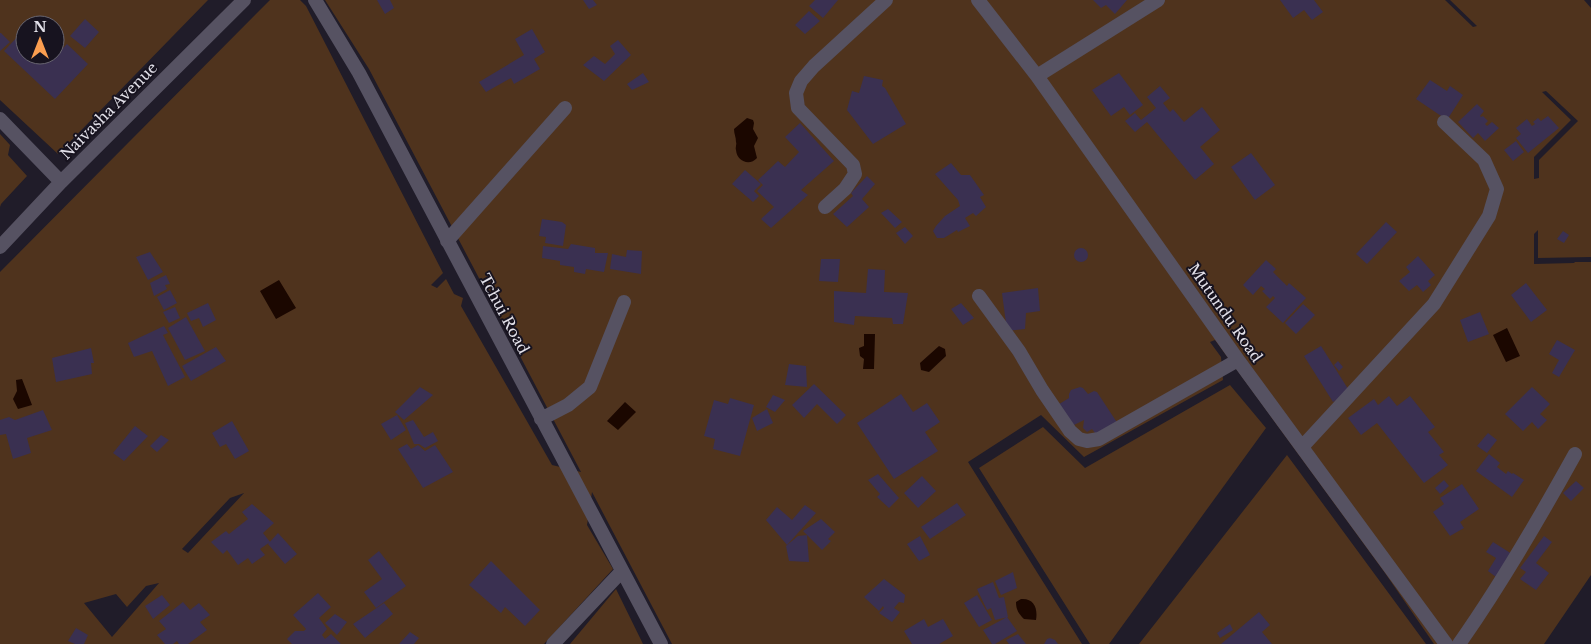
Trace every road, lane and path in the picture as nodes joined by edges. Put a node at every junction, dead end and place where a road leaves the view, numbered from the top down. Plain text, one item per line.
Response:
1 (244, 0) edge
2 (315, 0) edge
3 (886, 0) edge
4 (978, 0) edge
5 (1158, 0) edge
6 (1037, 76) junction
7 (565, 108) dead end
8 (0, 119) edge
9 (1444, 122) dead end
10 (61, 182) junction
11 (825, 207) dead end
12 (447, 241) junction
13 (0, 247) edge
14 (979, 296) dead end
15 (624, 302) dead end
16 (1238, 360) junction
17 (541, 419) junction
18 (1302, 447) junction
19 (1575, 454) dead end
20 (622, 571) junction
21 (553, 644) edge
22 (661, 644) edge
23 (1446, 644) edge
24 (1459, 644) edge

1 - 10 street, Naivasha Avenue
2 - 12 street, Tchui Road
3 - 11 street
4 - 6 street, Mutundu Road
5 - 6 street
6 - 16 street, Mutundu Road
7 - 12 street
8 - 10 street
9 - 18 street
10 - 13 street, Naivasha Avenue
12 - 17 street, Tchui Road
14 - 16 street
15 - 17 street
16 - 18 street, Mutundu Road
17 - 20 street, Tchui Road
18 - 23 street, Mutundu Road
19 - 24 street
20 - 21 street
20 - 22 street, Tchui Road

